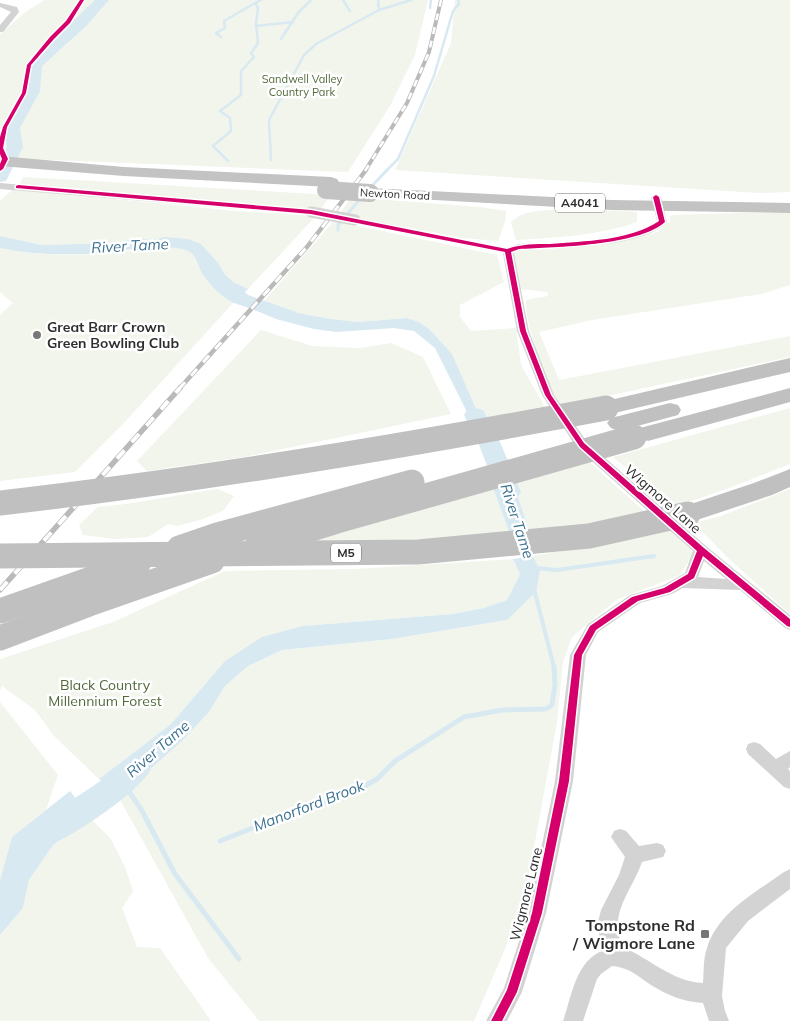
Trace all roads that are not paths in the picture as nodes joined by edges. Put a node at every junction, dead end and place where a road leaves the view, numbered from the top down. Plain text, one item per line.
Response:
1 (0, 5) edge
2 (0, 12) edge
3 (15, 12) junction
4 (0, 30) edge
5 (0, 161) edge
6 (24, 167) junction
7 (0, 168) edge
8 (0, 186) edge
9 (790, 200) edge
10 (657, 202) junction
11 (790, 208) edge
12 (508, 251) junction
13 (790, 365) edge
14 (790, 378) edge
15 (790, 395) edge
16 (620, 423) junction
17 (790, 477) edge
18 (0, 503) edge
19 (702, 550) junction
20 (0, 556) edge
21 (683, 582) junction
22 (742, 585) junction
23 (0, 611) edge
24 (790, 624) edge
25 (0, 638) edge
26 (754, 748) dead end
27 (790, 758) edge
28 (776, 768) junction
29 (790, 782) edge
30 (620, 837) dead end
31 (657, 851) dead end
32 (635, 855) junction
33 (790, 878) edge
34 (615, 955) junction
35 (712, 993) junction
36 (496, 1021) edge
37 (573, 1021) edge
38 (718, 1021) edge

1 - 3 street
2 - 3 street
3 - 4 street
5 - 6 highway, Newton Road / A4041
6 - 7 highway, Newton Road / A4041
6 - 10 highway, Newton Road / A4041, bridge
8 - 12 street, bridge
9 - 10 highway, Newton Road / A4041
10 - 11 highway, Newton Road / A4041
10 - 12 street
12 - 19 street, Wigmore Lane
13 - 16 highway, M5
14 - 16 highway, M5
15 - 16 highway, M5
16 - 18 highway, M5, bridge
16 - 23 highway, M5, bridge
16 - 25 highway, M5, bridge
17 - 20 highway, M5, bridge
19 - 21 street, Wigmore Lane
19 - 22 street
21 - 22 street, Wigmore Lane
21 - 36 street, Wigmore Lane
22 - 24 street
26 - 28 street
27 - 28 street
28 - 29 street
30 - 32 street
31 - 32 street
32 - 34 street
33 - 35 street
34 - 35 street
34 - 37 street
35 - 38 street

